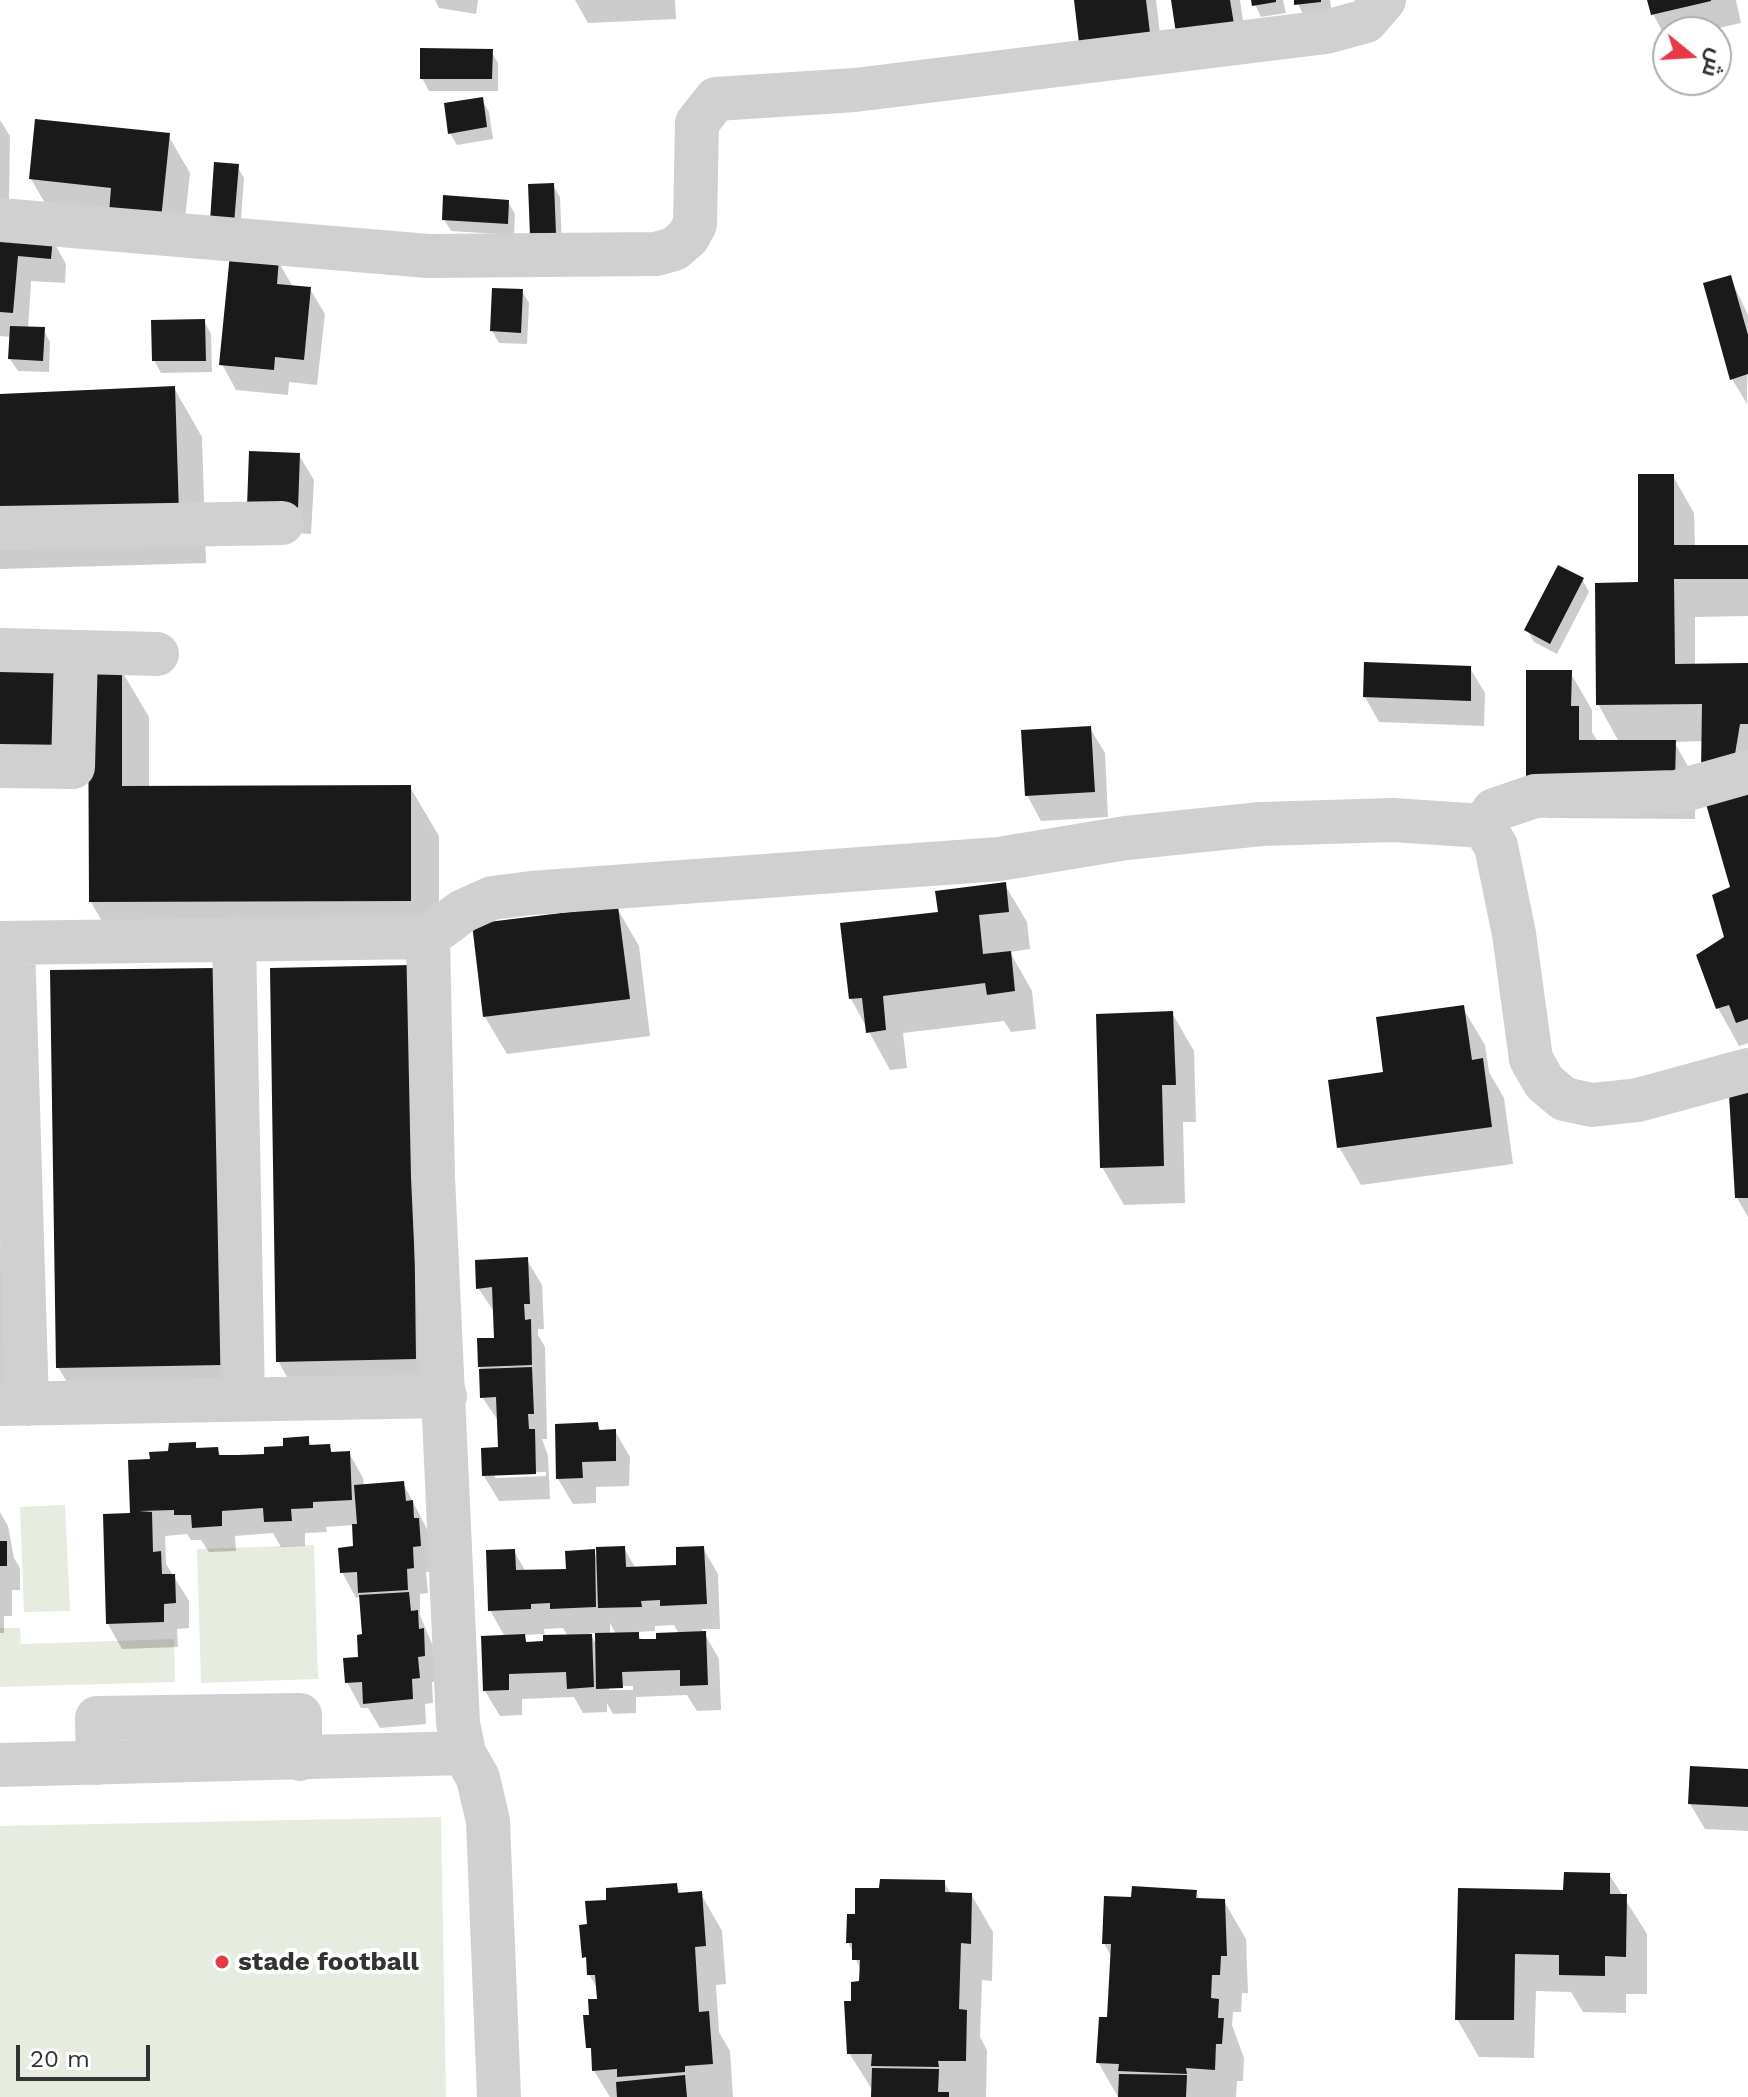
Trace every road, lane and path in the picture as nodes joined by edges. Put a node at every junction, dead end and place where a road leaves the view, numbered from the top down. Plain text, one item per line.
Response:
1 (1384, 0) edge
2 (0, 220) edge
3 (282, 523) dead end
4 (0, 528) edge
5 (0, 650) edge
6 (76, 652) junction
7 (157, 654) dead end
8 (0, 766) edge
9 (1748, 772) edge
10 (1483, 826) junction
11 (428, 937) junction
12 (234, 938) junction
13 (6, 943) edge
14 (1748, 1070) edge
15 (11, 1211) edge
16 (445, 1396) junction
17 (243, 1399) junction
18 (13, 1404) edge
19 (464, 1753) junction
20 (0, 1765) edge
21 (499, 2097) edge

1 - 2 street
3 - 4 street
5 - 6 street
6 - 7 street
6 - 8 street
9 - 10 street
10 - 11 street
10 - 14 street
11 - 12 street
11 - 16 street
12 - 13 street
12 - 17 street
13 - 15 street
15 - 18 street
16 - 17 street
16 - 19 street
17 - 18 street
19 - 20 street
19 - 21 street

